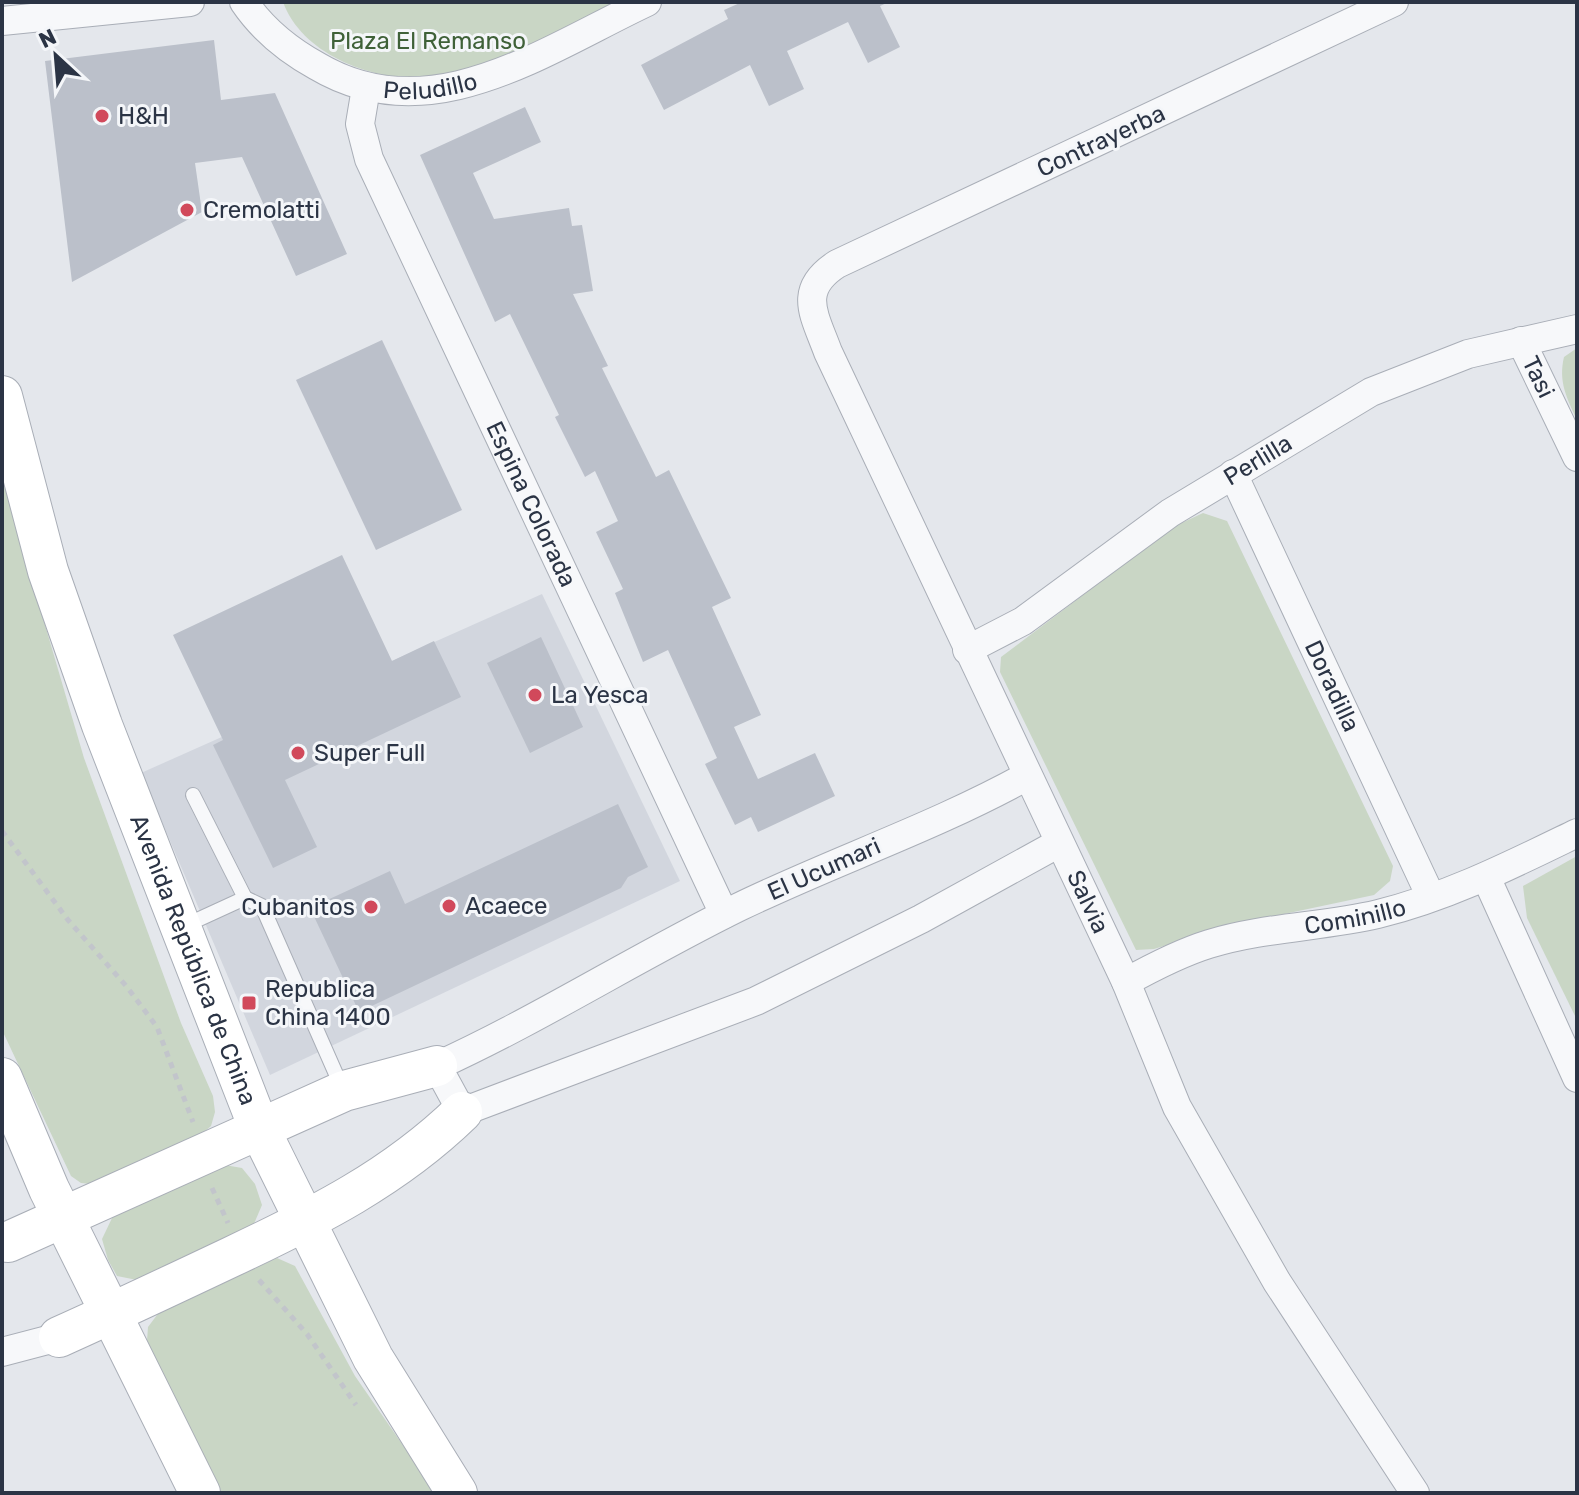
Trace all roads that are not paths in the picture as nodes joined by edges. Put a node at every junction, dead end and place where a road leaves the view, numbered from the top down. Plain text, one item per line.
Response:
1 (190, 2) edge
2 (244, 2) edge
3 (647, 2) edge
4 (1394, 2) edge
5 (2, 21) edge
6 (366, 88) junction
7 (813, 285) joint
8 (1577, 329) edge
9 (1521, 341) junction
10 (2, 396) edge
11 (1577, 457) edge
12 (1233, 474) junction
13 (967, 650) junction
14 (1027, 776) junction
15 (193, 795) dead end
16 (1577, 833) edge
17 (1059, 843) junction
18 (1486, 877) junction
19 (1431, 897) junction
20 (245, 898) junction
21 (724, 914) junction
22 (182, 927) junction
23 (1126, 982) junction
24 (437, 1066) junction
25 (2, 1078) edge
26 (1577, 1078) edge
27 (344, 1091) junction
28 (462, 1112) junction
29 (259, 1128) junction
30 (64, 1217) junction
31 (307, 1221) junction
32 (5, 1244) edge
33 (112, 1313) junction
34 (59, 1337) joint
35 (2, 1352) edge
36 (200, 1493) edge
37 (457, 1493) edge
38 (1415, 1493) edge

1 - 5 street
2 - 6 street, Peludillo
3 - 6 street, Peludillo
4 - 7 street, Contrayerba
6 - 21 street, Espina Colorada
7 - 13 street, Salvia
8 - 9 street, Perlilla
9 - 11 street, Tasi
9 - 12 street, Perlilla
10 - 22 main road, Avenida República de China
12 - 13 street, Perlilla
12 - 19 street, Doradilla
13 - 14 street, Salvia
14 - 17 street, Salvia
14 - 21 street, El Ucumari
15 - 20 lane
16 - 18 street, Cominillo
17 - 23 street, Salvia
17 - 28 street
18 - 19 street, Cominillo
18 - 26 street
19 - 23 street, Cominillo
20 - 22 lane
20 - 27 lane
21 - 24 street, El Ucumari
22 - 29 main road, Avenida República de China
23 - 38 street, Salvia
24 - 27 main road
24 - 28 street
25 - 30 main road
27 - 29 main road
28 - 31 main road
29 - 30 main road
29 - 31 main road, Avenida República de China
30 - 32 main road
30 - 33 main road
31 - 33 main road
31 - 37 main road, Avenida República de China
33 - 34 main road
33 - 36 main road
34 - 35 street

